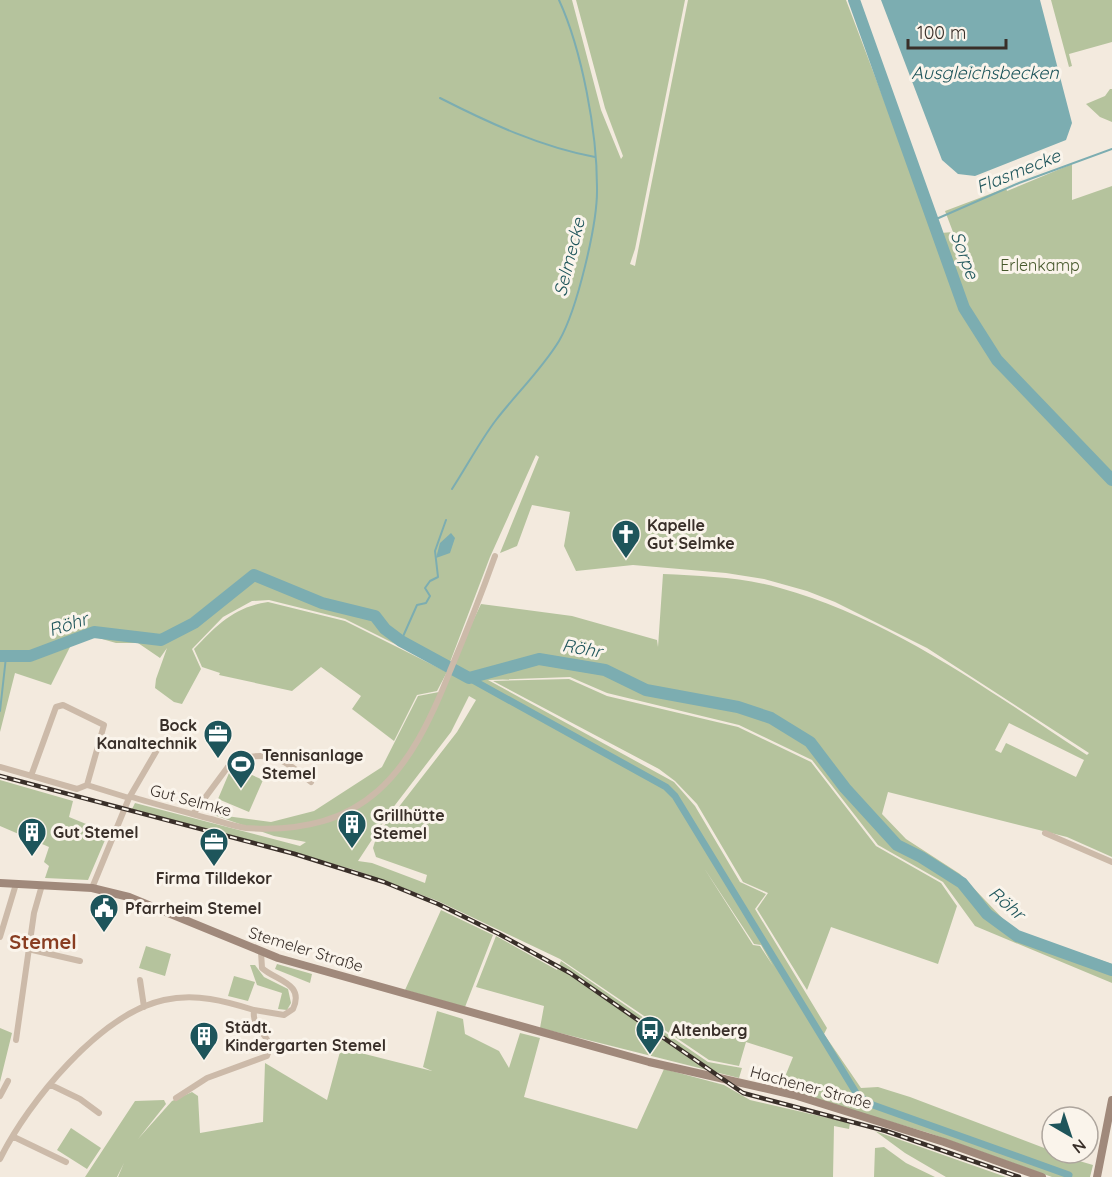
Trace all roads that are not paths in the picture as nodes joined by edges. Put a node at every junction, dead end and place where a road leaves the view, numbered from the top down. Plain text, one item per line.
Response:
1 (495, 556) dead end
2 (157, 750) dead end
3 (0, 767) edge
4 (32, 776) junction
5 (311, 782) dead end
6 (87, 785) junction
7 (131, 798) junction
8 (193, 814) junction
9 (1045, 833) dead end
10 (1112, 862) edge
11 (0, 882) edge
12 (16, 884) junction
13 (42, 885) junction
14 (92, 888) junction
15 (0, 937) edge
16 (28, 950) junction
17 (261, 952) junction
18 (80, 961) dead end
19 (140, 980) dead end
20 (144, 1007) junction
21 (254, 1010) junction
22 (16, 1040) dead end
23 (569, 1041) joint
24 (8, 1082) dead end
25 (51, 1084) junction
26 (0, 1096) edge
27 (176, 1098) dead end
28 (1112, 1100) edge
29 (99, 1113) dead end
30 (14, 1137) junction
31 (1, 1156) edge
32 (66, 1162) dead end
33 (1042, 1177) edge
34 (1098, 1177) edge

1 - 8 street, Gut Selmke
2 - 7 street
3 - 4 street, Gut Selmke
4 - 6 street, Gut Selmke
4 - 6 street
5 - 8 street
6 - 7 street, Gut Selmke
7 - 8 street, Gut Selmke
7 - 14 street
9 - 10 street
11 - 12 main road, Stemeler Straße
12 - 13 main road, Stemeler Straße
12 - 15 street
13 - 14 main road, Stemeler Straße
13 - 16 street
14 - 17 main road, Stemeler Straße
16 - 18 street
16 - 22 street
17 - 21 street
17 - 23 main road, Stemeler Straße
19 - 20 street
20 - 21 street
20 - 25 street
21 - 27 street
23 - 33 main road, Hachener Straße
24 - 26 street
25 - 29 street
25 - 30 street
28 - 34 main road
30 - 31 street
30 - 32 street

